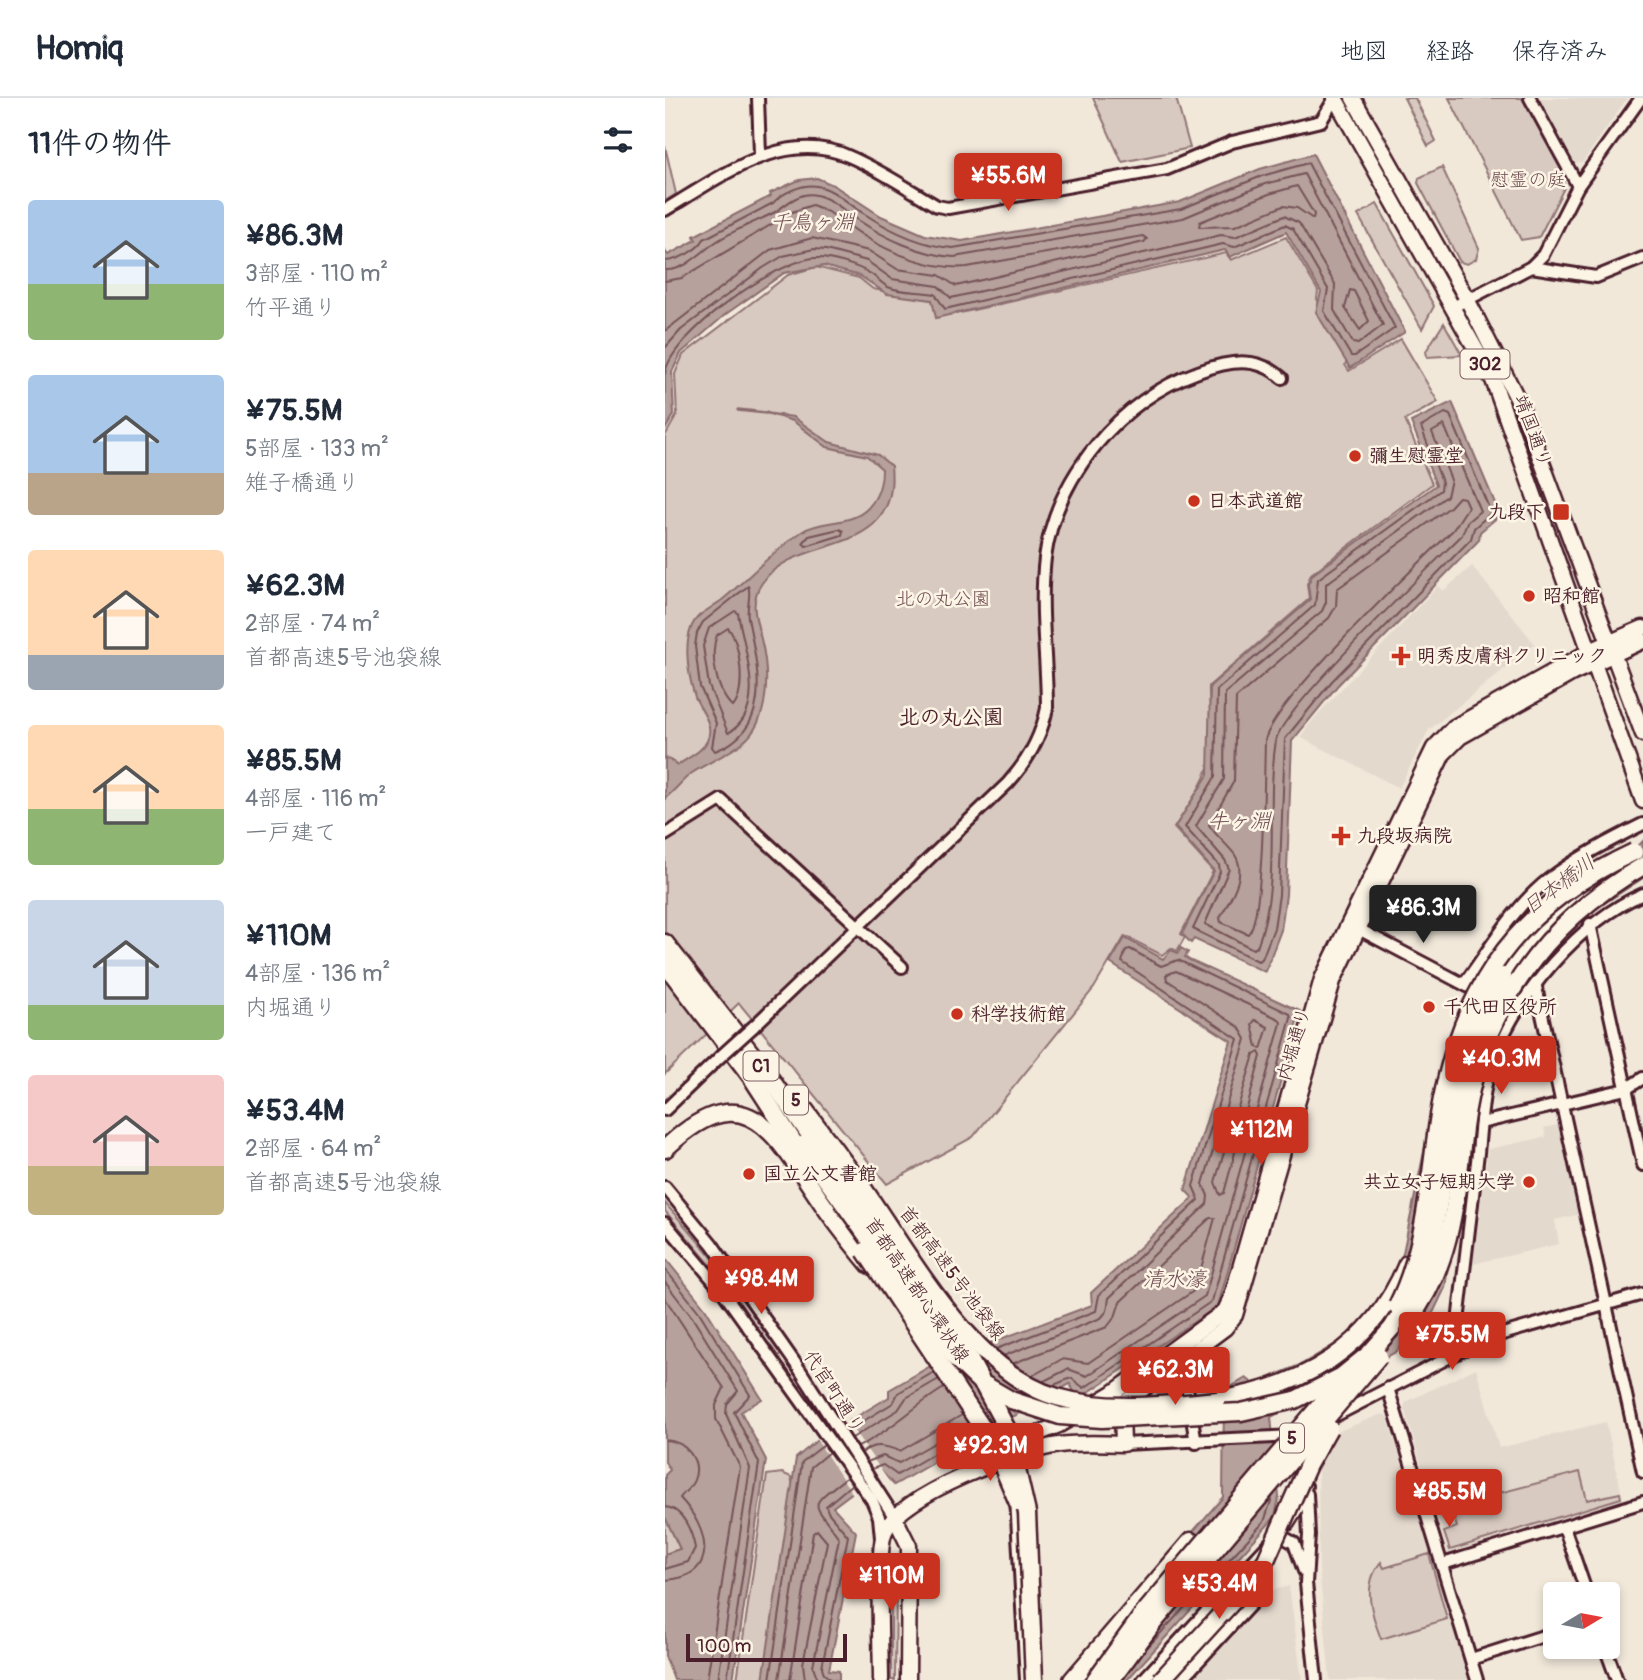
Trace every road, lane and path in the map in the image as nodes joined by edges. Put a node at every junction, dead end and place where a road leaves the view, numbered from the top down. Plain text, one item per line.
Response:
1 (758, 98) edge
2 (1335, 98) edge
3 (1353, 98) edge
4 (1530, 98) edge
5 (1641, 98) edge
6 (760, 155) junction
7 (1578, 186) junction
8 (665, 210) edge
9 (1643, 258) edge
10 (1531, 267) junction
11 (1467, 299) junction
12 (1453, 307) junction
13 (1283, 378) dead end
14 (1643, 628) edge
15 (1643, 641) edge
16 (1610, 649) junction
17 (1592, 657) junction
18 (1641, 725) edge
19 (1643, 801) edge
20 (1643, 824) edge
21 (665, 835) edge
22 (1641, 856) edge
23 (1643, 894) edge
24 (1590, 925) junction
25 (1352, 926) junction
26 (857, 928) junction
27 (665, 943) edge
28 (665, 964) edge
29 (902, 968) dead end
30 (1467, 986) junction
31 (1536, 987) junction
32 (1513, 1014) junction
33 (750, 1075) joint
34 (1643, 1078) edge
35 (1626, 1089) junction
36 (1560, 1105) junction
37 (665, 1110) edge
38 (1481, 1123) junction
39 (665, 1149) edge
40 (1643, 1165) edge
41 (1432, 1167) junction
42 (665, 1187) edge
43 (843, 1199) junction
44 (665, 1223) edge
45 (731, 1270) junction
46 (723, 1292) junction
47 (1643, 1294) edge
48 (1605, 1305) junction
49 (1466, 1346) junction
50 (1179, 1362) junction
51 (1358, 1381) junction
52 (1388, 1388) junction
53 (1325, 1399) junction
54 (830, 1430) junction
55 (1298, 1435) junction
56 (1196, 1443) junction
57 (1123, 1444) junction
58 (1005, 1452) junction
59 (1643, 1472) edge
60 (1306, 1486) junction
61 (877, 1497) junction
62 (1643, 1502) edge
63 (895, 1518) junction
64 (1564, 1527) junction
65 (1273, 1540) junction
66 (881, 1541) junction
67 (1443, 1564) junction
68 (1248, 1566) junction
69 (1583, 1582) edge
70 (1306, 1583) junction
71 (1543, 1636) edge
72 (1609, 1659) edge
73 (1471, 1660) junction
74 (881, 1680) edge
75 (908, 1680) edge
76 (1030, 1680) edge
77 (1072, 1680) edge
78 (1095, 1680) edge
79 (1111, 1680) edge
80 (1143, 1680) edge
81 (1161, 1680) edge
82 (1181, 1680) edge
83 (1316, 1680) edge
84 (1478, 1680) edge
85 (1617, 1680) edge

1 - 6 street
2 - 6 street
2 - 12 main road, 靖国通り / 302
3 - 11 main road, 靖国通り / 302
4 - 7 street
5 - 7 street
6 - 8 street
7 - 10 street
9 - 10 street
10 - 11 street
11 - 12 street
11 - 16 main road, 靖国通り / 302
12 - 17 main road, 靖国通り / 302
13 - 26 street
14 - 16 main road
15 - 16 main road
16 - 17 main road, 内堀通り
16 - 18 main road, 靖国通り / 302
17 - 19 main road, 靖国通り / 302
17 - 25 main road, 内堀通り
20 - 30 street
21 - 26 street
22 - 41 highway, 首都高速5号池袋線 / 5, bridge
22 - 43 highway, 首都高速5号池袋線 / 5, bridge
22 - 51 highway, 5, bridge
23 - 24 street
24 - 31 street
24 - 35 street
25 - 30 street
25 - 50 main road, 内堀通り
25 - 58 main road, 内堀通り
26 - 29 street
26 - 37 street, bridge
27 - 43 highway, 首都高速5号池袋線 / 5
28 - 33 highway, C1
30 - 32 street, bridge
31 - 32 street
31 - 36 street
32 - 38 street
33 - 43 highway, 首都高速5号池袋線 / 5
34 - 35 street
35 - 36 street
35 - 40 street
36 - 38 street
36 - 48 street
38 - 49 street
39 - 43 highway
41 - 43 highway, 首都高速5号池袋線 / 5, bridge
41 - 53 highway, 首都高速5号池袋線 / 5, bridge
42 - 45 street, 代官町通り
43 - 76 highway, 首都高速都心環状線, bridge
43 - 76 highway, 首都高速都心環状線, bridge
44 - 46 street, 代官町通り
45 - 46 street
45 - 54 street, 代官町通り
46 - 54 street, 代官町通り
47 - 48 street
48 - 49 street
48 - 59 street
49 - 52 street
50 - 56 street
50 - 57 main road, 内堀通り
51 - 79 highway, 5, bridge
51 - 81 highway, bridge
52 - 55 street
52 - 67 street
53 - 77 highway, bridge
53 - 78 highway, 首都高速5号池袋線 / 5, bridge
54 - 61 street, 代官町通り
55 - 56 street
55 - 60 street
56 - 57 street
57 - 58 main road, 内堀通り
58 - 63 main road, 内堀通り
58 - 76 street
60 - 65 street
60 - 70 street
61 - 63 street, 代官町通り
61 - 66 street, 代官町通り
62 - 64 street
63 - 66 main road, 内堀通り
63 - 75 main road
64 - 67 street
64 - 69 street
65 - 68 street
65 - 70 street
66 - 74 main road
67 - 73 street
68 - 80 street
68 - 82 street
70 - 83 street
71 - 73 street
72 - 85 street
73 - 84 street

